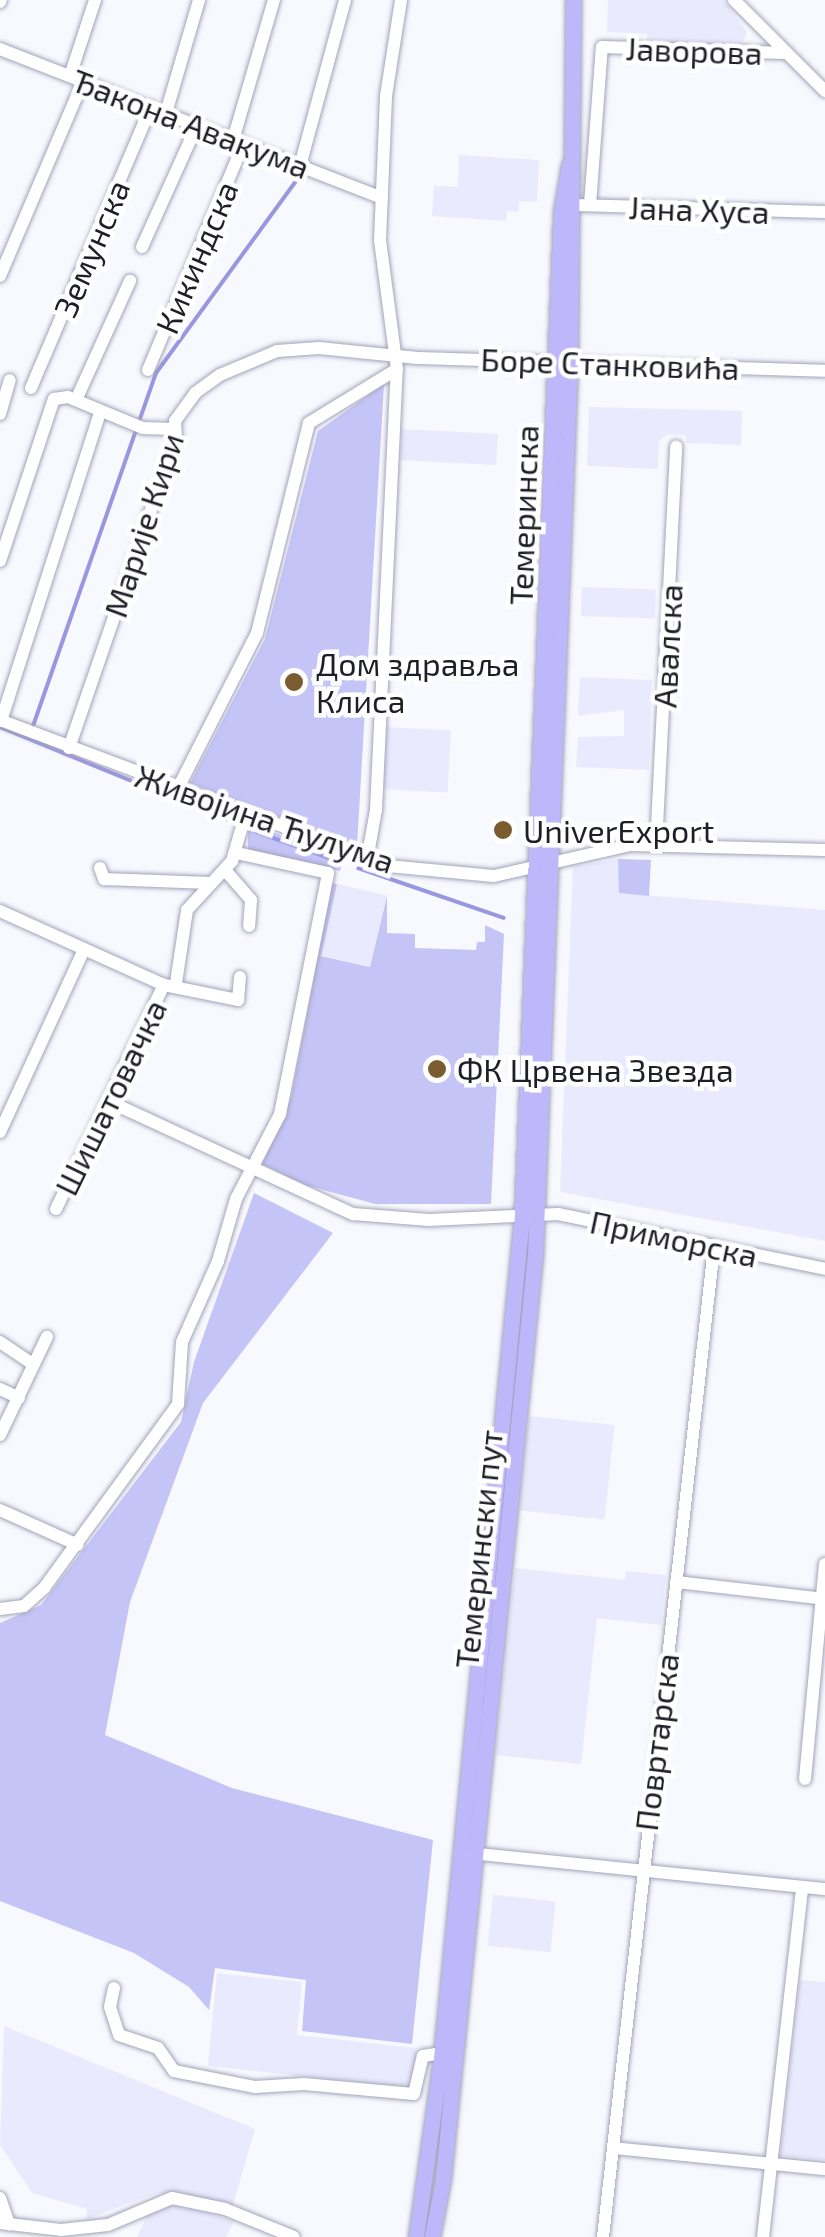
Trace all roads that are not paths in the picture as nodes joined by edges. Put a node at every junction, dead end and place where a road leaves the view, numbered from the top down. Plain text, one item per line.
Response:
1 (94, 0) edge
2 (199, 0) edge
3 (274, 0) edge
4 (345, 0) edge
5 (401, 0) edge
6 (572, 0) edge
7 (734, 0) edge
8 (750, 16) junction
9 (0, 48) edge
10 (749, 52) junction
11 (786, 53) junction
12 (76, 78) junction
13 (825, 92) edge
14 (151, 108) junction
15 (166, 114) junction
16 (197, 125) junction
17 (238, 142) junction
18 (569, 165) junction
19 (300, 166) junction
20 (382, 198) junction
21 (582, 205) junction
22 (825, 212) edge
23 (142, 247) dead end
24 (0, 276) edge
25 (130, 281) dead end
26 (396, 354) junction
27 (564, 361) junction
28 (397, 369) junction
29 (148, 370) dead end
30 (825, 371) edge
31 (10, 380) dead end
32 (31, 388) dead end
33 (76, 400) junction
34 (100, 412) junction
35 (0, 414) edge
36 (174, 429) junction
37 (676, 447) dead end
38 (0, 561) edge
39 (1, 720) edge
40 (69, 748) junction
41 (177, 790) junction
42 (245, 816) junction
43 (656, 846) junction
44 (825, 850) edge
45 (236, 853) junction
46 (367, 860) junction
47 (544, 866) junction
48 (100, 868) dead end
49 (224, 870) junction
50 (210, 883) junction
51 (0, 911) edge
52 (249, 926) dead end
53 (84, 950) junction
54 (240, 977) dead end
55 (170, 984) junction
56 (108, 1102) junction
57 (0, 1132) edge
58 (252, 1171) junction
59 (56, 1209) dead end
60 (530, 1214) junction
61 (714, 1247) junction
62 (825, 1269) edge
63 (47, 1336) dead end
64 (0, 1342) edge
65 (33, 1364) junction
66 (0, 1388) edge
67 (18, 1398) junction
68 (0, 1434) edge
69 (0, 1510) edge
70 (78, 1545) junction
71 (825, 1564) edge
72 (676, 1582) junction
73 (823, 1598) edge
74 (0, 1609) edge
75 (804, 1779) dead end
76 (467, 1853) junction
77 (641, 1871) junction
78 (802, 1887) junction
79 (825, 1889) edge
80 (114, 1988) dead end
81 (441, 2053) junction
82 (613, 2148) junction
83 (770, 2164) junction
84 (825, 2169) edge
85 (0, 2198) edge
86 (4, 2224) edge
87 (104, 2231) edge
88 (294, 2237) edge
89 (416, 2237) edge
90 (432, 2237) edge
91 (604, 2237) edge
92 (763, 2237) edge

1 - 12 street
2 - 15 street
3 - 17 street, Кикиндска
4 - 19 street
5 - 20 street
6 - 18 main road, Темеринска
7 - 8 street
8 - 10 street
8 - 11 street
9 - 12 street, Ђакона Авакума
10 - 11 street, Јаворова
10 - 21 street, Јаворова
11 - 13 street
12 - 14 street, Ђакона Авакума
12 - 24 street
14 - 15 street, Ђакона Авакума
14 - 32 street, Земунска
15 - 16 street, Ђакона Авакума
16 - 17 street, Ђакона Авакума
16 - 23 street
17 - 19 street, Ђакона Авакума
17 - 29 street, Кикиндска
18 - 21 main road, Темеринска
18 - 27 main road, Темеринска
19 - 20 street, Ђакона Авакума
20 - 26 street
21 - 22 street, Јана Хуса
21 - 27 main road, Темеринска
25 - 33 street
26 - 27 street, Боре Станковића
26 - 28 street
26 - 36 street, Марије Кири
27 - 30 street, Боре Станковића
27 - 47 main road, Темеринска
28 - 41 street
28 - 46 street
31 - 35 street
33 - 34 street
33 - 38 street
34 - 36 street
34 - 39 street
36 - 40 street, Марије Кири
37 - 43 street, Авалска
39 - 40 street, Живојина Ћулума
40 - 41 street, Живојина Ћулума
41 - 42 street, Живојина Ћулума
42 - 45 street
42 - 46 street, Живојина Ћулума
43 - 44 street, Живојина Ћулума
43 - 47 street, Живојина Ћулума
45 - 49 street, Шишатовачка
45 - 58 street
46 - 47 street, Живојина Ћулума
47 - 60 main road, Темерински пут
48 - 50 street
49 - 50 street, Шишатовачка
49 - 52 street
50 - 55 street, Шишатовачка
51 - 53 street
53 - 55 street
53 - 57 street
54 - 55 street
55 - 56 street, Шишатовачка
56 - 58 street, Приморска
56 - 59 street, Шишатовачка
58 - 60 street, Приморска
58 - 70 street
60 - 61 street, Приморска
60 - 76 main road, Темерински пут
61 - 62 street, Приморска
61 - 72 street, Повртарска
63 - 65 street
64 - 65 street
65 - 67 street
66 - 67 street
67 - 68 street
69 - 70 street
70 - 74 street
71 - 73 street
72 - 73 street
72 - 77 street, Повртарска
73 - 75 street
76 - 77 street
76 - 81 main road, Темерински пут
76 - 90 main road, Темерински пут
77 - 78 street
77 - 82 street, Повртарска
78 - 79 street
78 - 83 street
80 - 81 street
81 - 89 main road, Темерински пут
82 - 83 street
82 - 91 street, Повртарска
83 - 84 street
83 - 92 street
85 - 86 street
86 - 87 street
87 - 88 street

